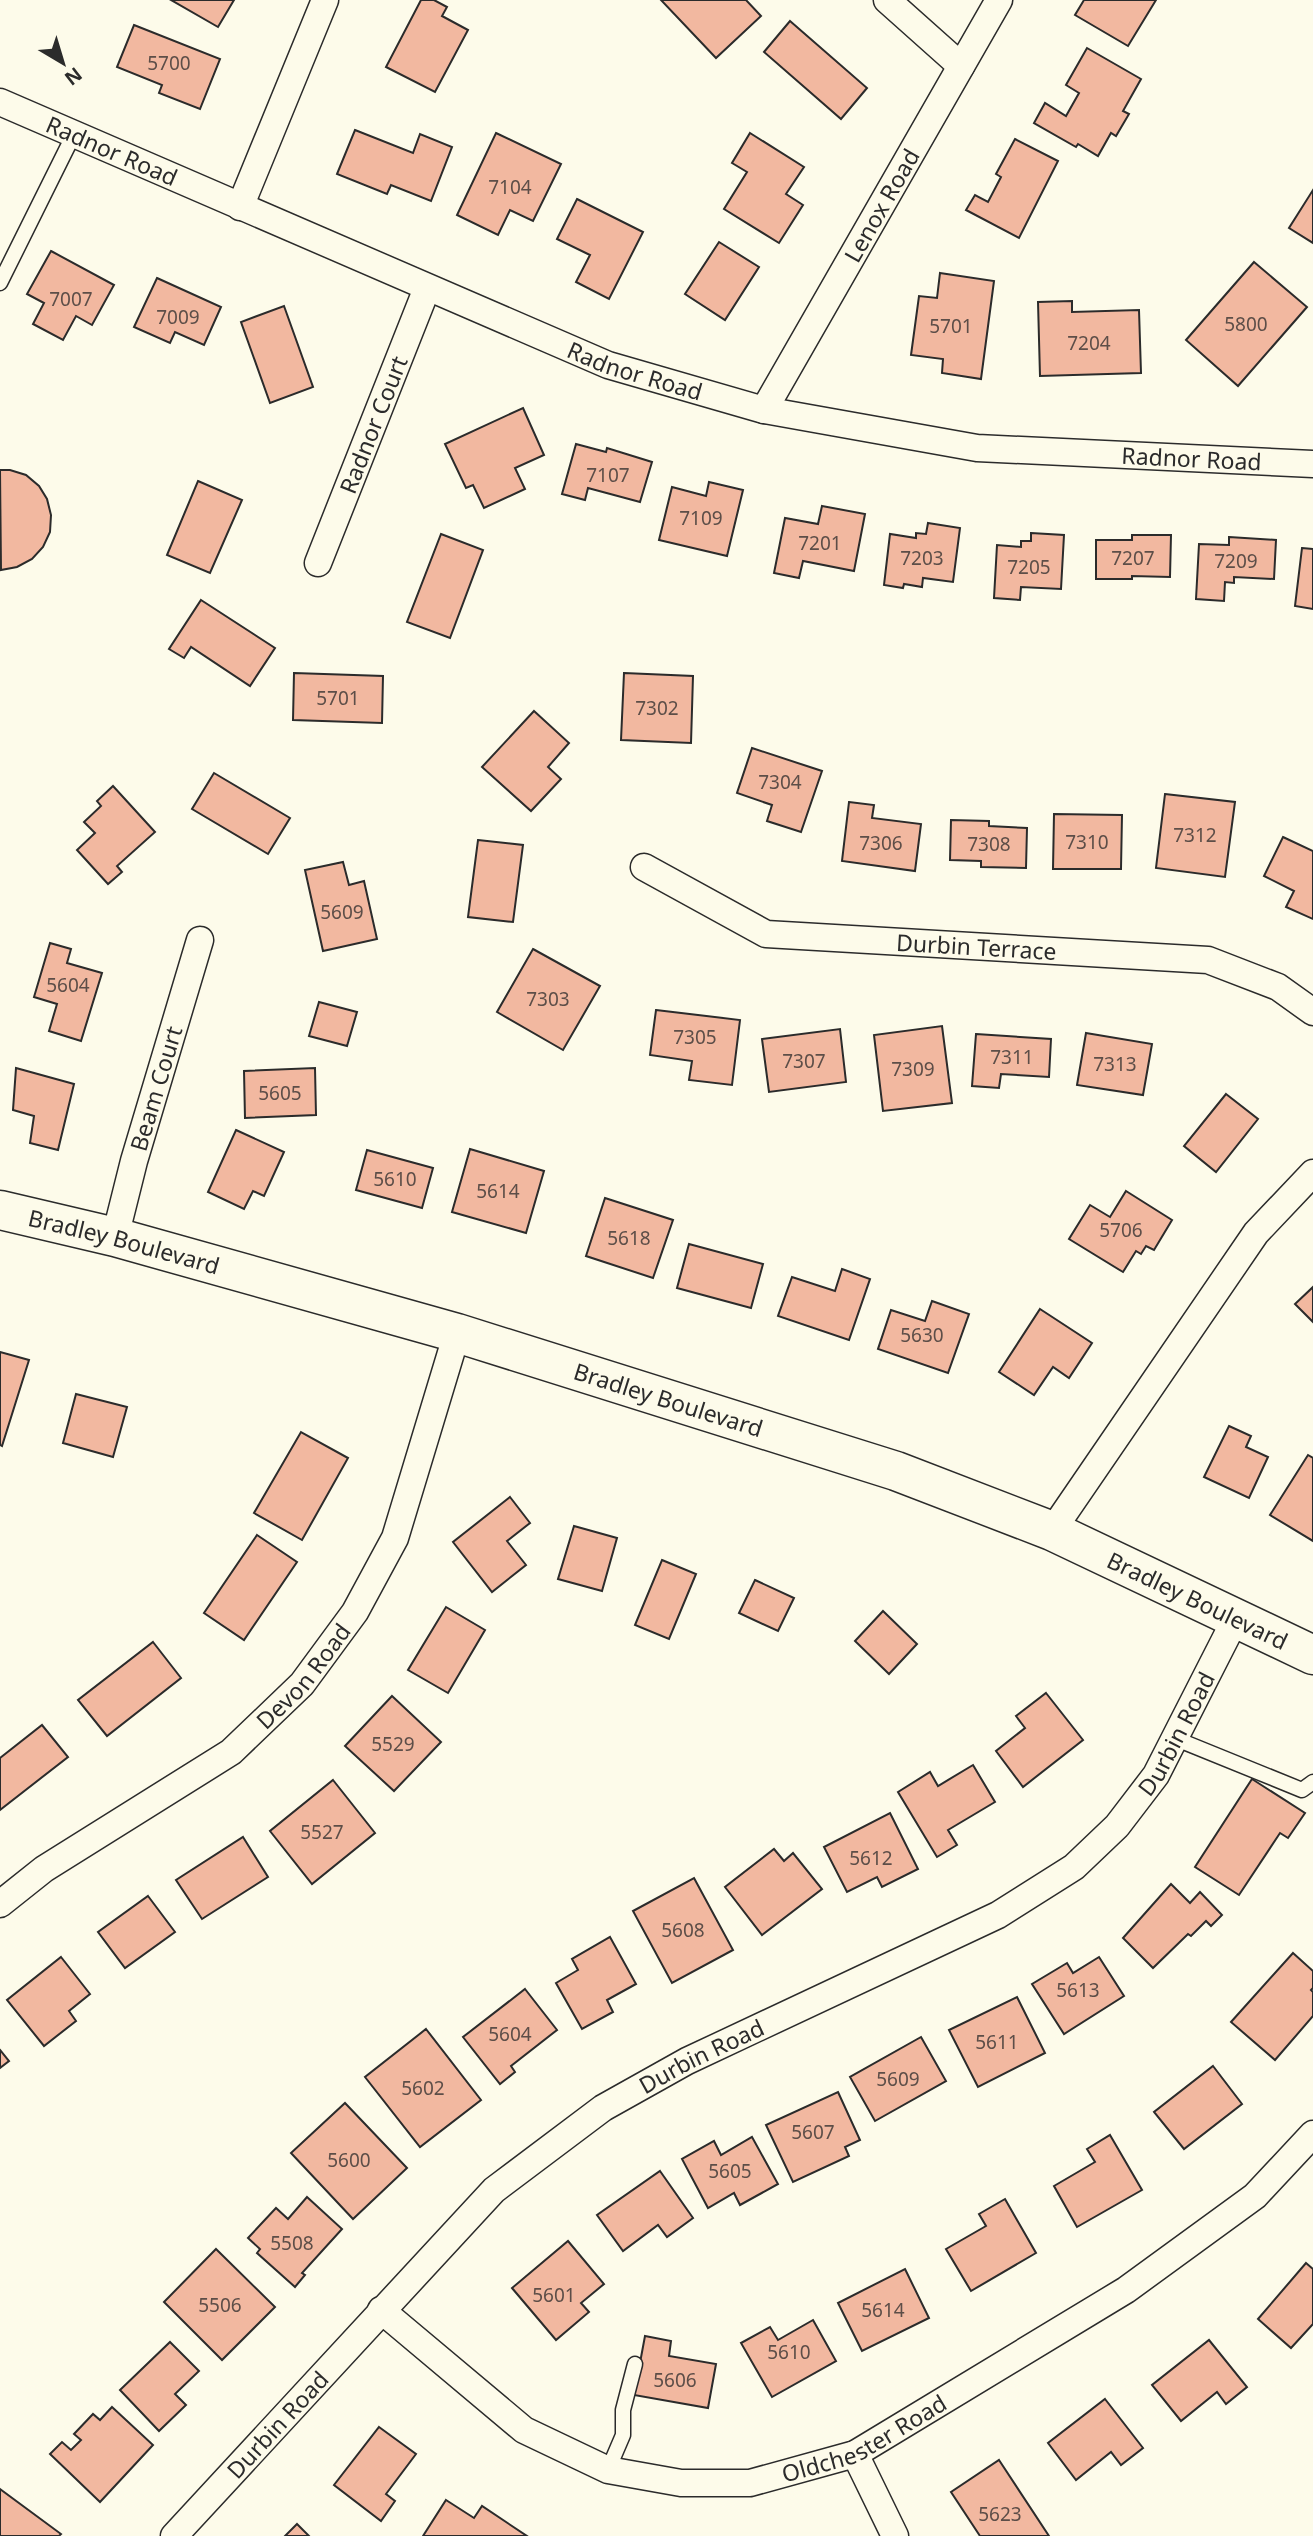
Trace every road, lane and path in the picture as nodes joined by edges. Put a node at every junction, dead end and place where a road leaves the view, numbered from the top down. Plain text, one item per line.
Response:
1 (325, 0) edge
2 (887, 0) edge
3 (999, 0) edge
4 (961, 66) junction
5 (0, 102) edge
6 (74, 134) junction
7 (240, 207) junction
8 (0, 283) edge
9 (427, 288) junction
10 (764, 410) junction
11 (1313, 464) edge
12 (318, 563) dead end
13 (644, 867) dead end
14 (200, 940) dead end
15 (1313, 1012) edge
16 (1313, 1173) edge
17 (0, 1210) edge
18 (115, 1237) junction
19 (457, 1333) junction
20 (1052, 1531) junction
21 (1236, 1618) junction
22 (1313, 1655) edge
23 (1174, 1738) junction
24 (1313, 1782) edge
25 (0, 1904) edge
26 (1313, 2134) edge
27 (381, 2310) junction
28 (635, 2364) dead end
29 (855, 2454) junction
30 (608, 2470) junction
31 (174, 2536) edge
32 (895, 2536) edge

1 - 7 street
2 - 4 street
3 - 4 street, Lenox Road
4 - 10 street, Lenox Road
5 - 6 street, Radnor Road
6 - 7 street, Radnor Road
6 - 8 lane
7 - 9 street, Radnor Road
9 - 10 street, Radnor Road
9 - 12 street, Radnor Court
10 - 11 street, Radnor Road
13 - 15 street, Durbin Terrace
14 - 18 street, Beam Court
16 - 20 street
17 - 18 main road, Bradley Boulevard
18 - 19 main road, Bradley Boulevard
19 - 20 main road, Bradley Boulevard
19 - 25 street, Devon Road
20 - 21 main road, Bradley Boulevard
21 - 22 main road, Bradley Boulevard
21 - 23 street, Durbin Road
23 - 24 lane
23 - 27 street, Durbin Road
26 - 29 street, Oldchester Road
27 - 30 street, Oldchester Road
27 - 31 street, Durbin Road
28 - 30 lane
29 - 30 street, Oldchester Road
29 - 32 street

